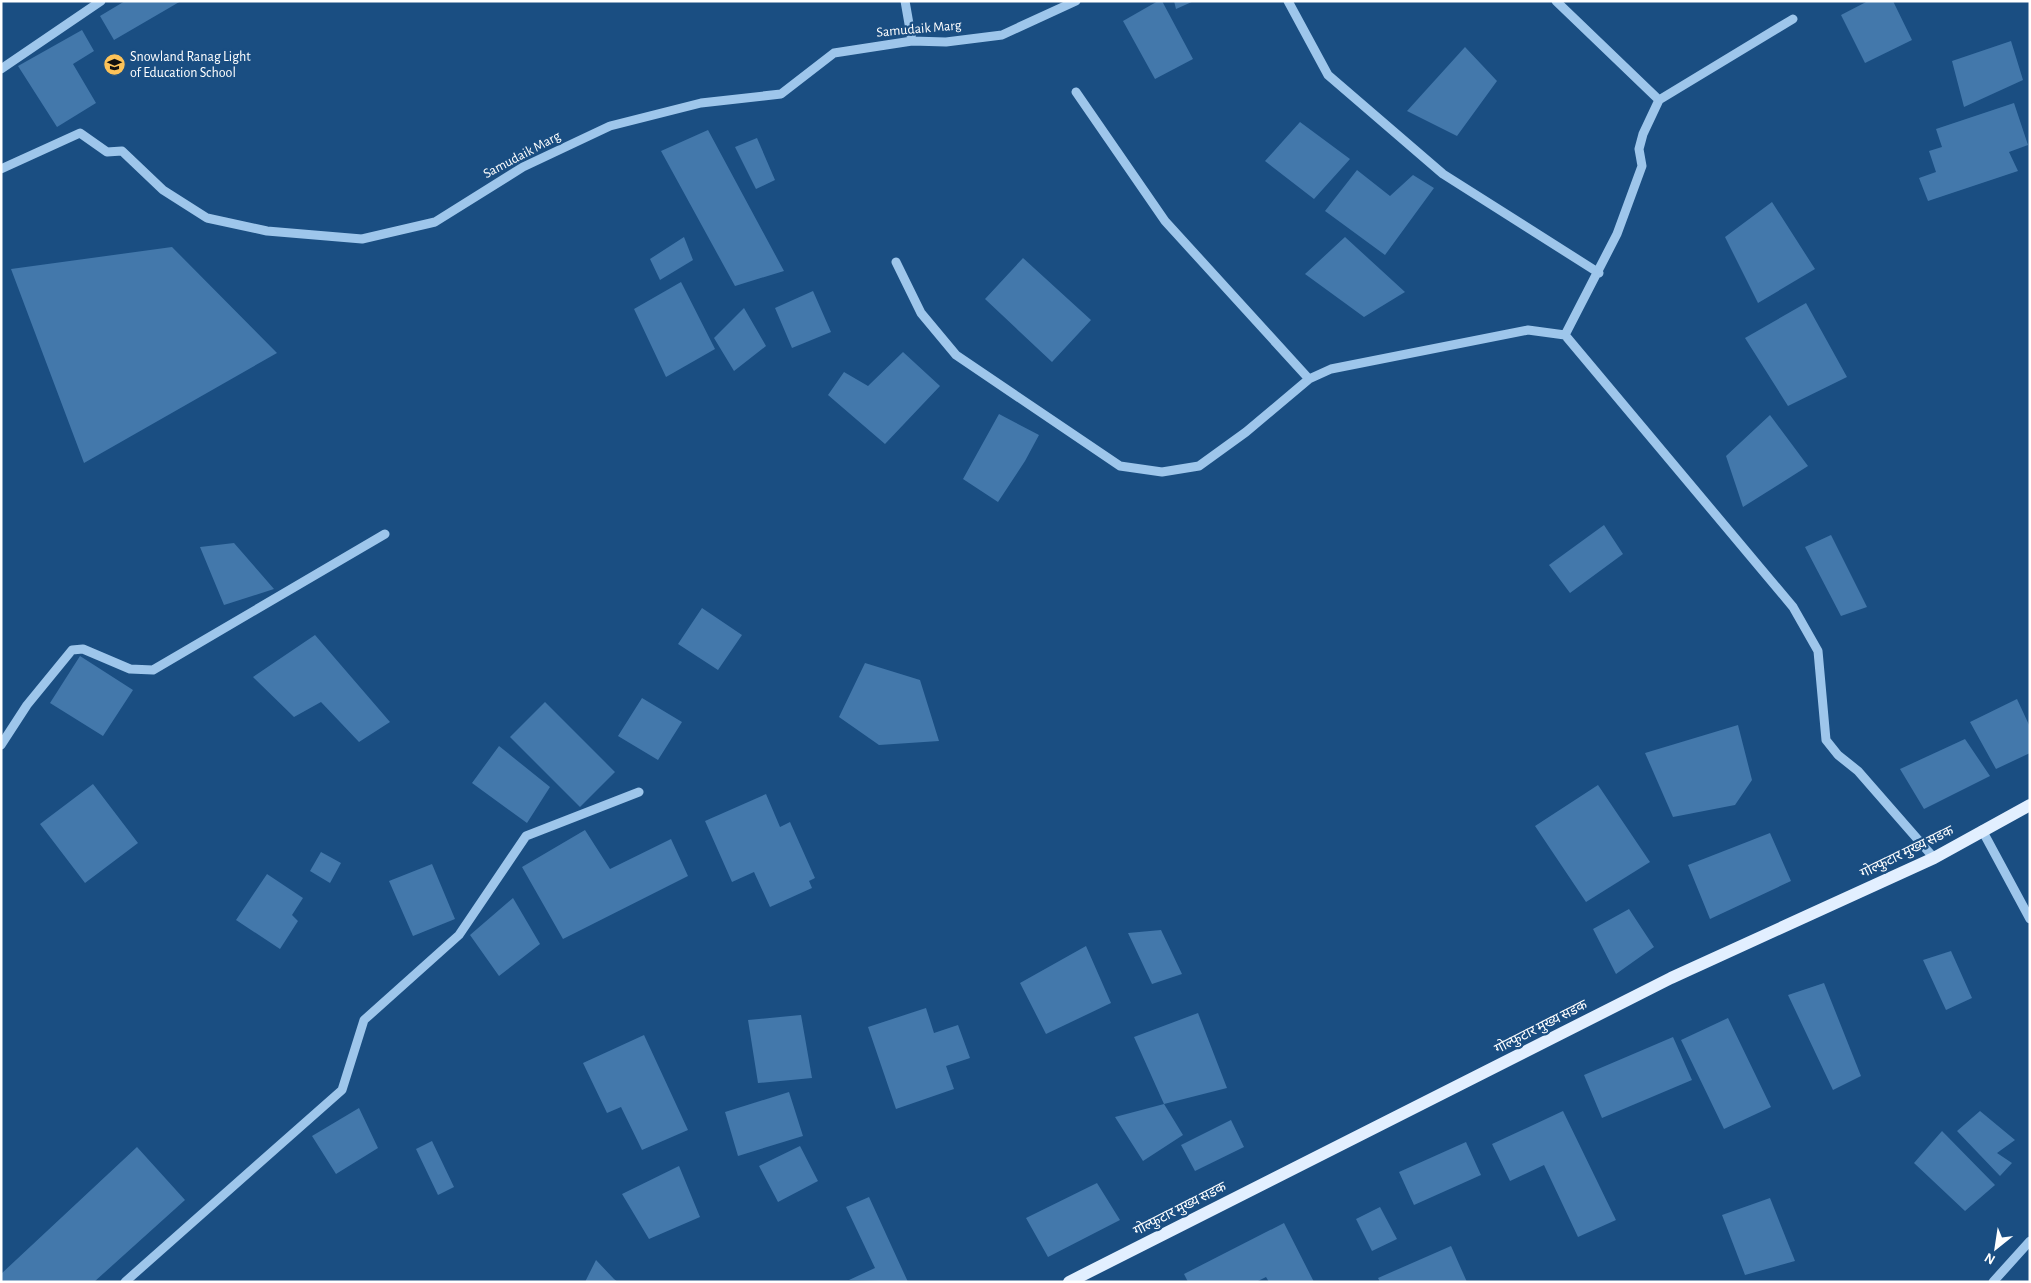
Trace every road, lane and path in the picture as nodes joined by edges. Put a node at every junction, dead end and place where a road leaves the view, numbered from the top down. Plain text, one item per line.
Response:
1 (101, 1) edge
2 (905, 1) edge
3 (1076, 1) edge
4 (1288, 1) edge
5 (1556, 1) edge
6 (1793, 19) dead end
7 (912, 41) junction
8 (1, 69) edge
9 (1076, 92) dead end
10 (1659, 100) junction
11 (1, 169) edge
12 (896, 262) dead end
13 (1599, 273) junction
14 (1565, 335) junction
15 (1309, 378) junction
16 (385, 534) dead end
17 (1, 745) edge
18 (639, 792) dead end
19 (2030, 805) edge
20 (1982, 830) junction
21 (1934, 858) junction
22 (2030, 919) edge
23 (2030, 1241) edge
24 (125, 1282) edge
25 (1070, 1282) edge
26 (1993, 1282) edge

1 - 8 street
2 - 7 street
3 - 7 street, Samudaik Marg
4 - 13 street
5 - 10 street
6 - 10 street
7 - 11 street, Samudaik Marg
9 - 15 street
10 - 13 street
12 - 15 street
13 - 14 street
14 - 15 street
14 - 21 street
16 - 17 street
18 - 24 street
19 - 20 main road, गोल्फुटार मुख्य सडक
20 - 21 main road, गोल्फुटार मुख्य सडक
20 - 22 street
21 - 25 main road, गोल्फुटार मुख्य सडक
23 - 26 street

